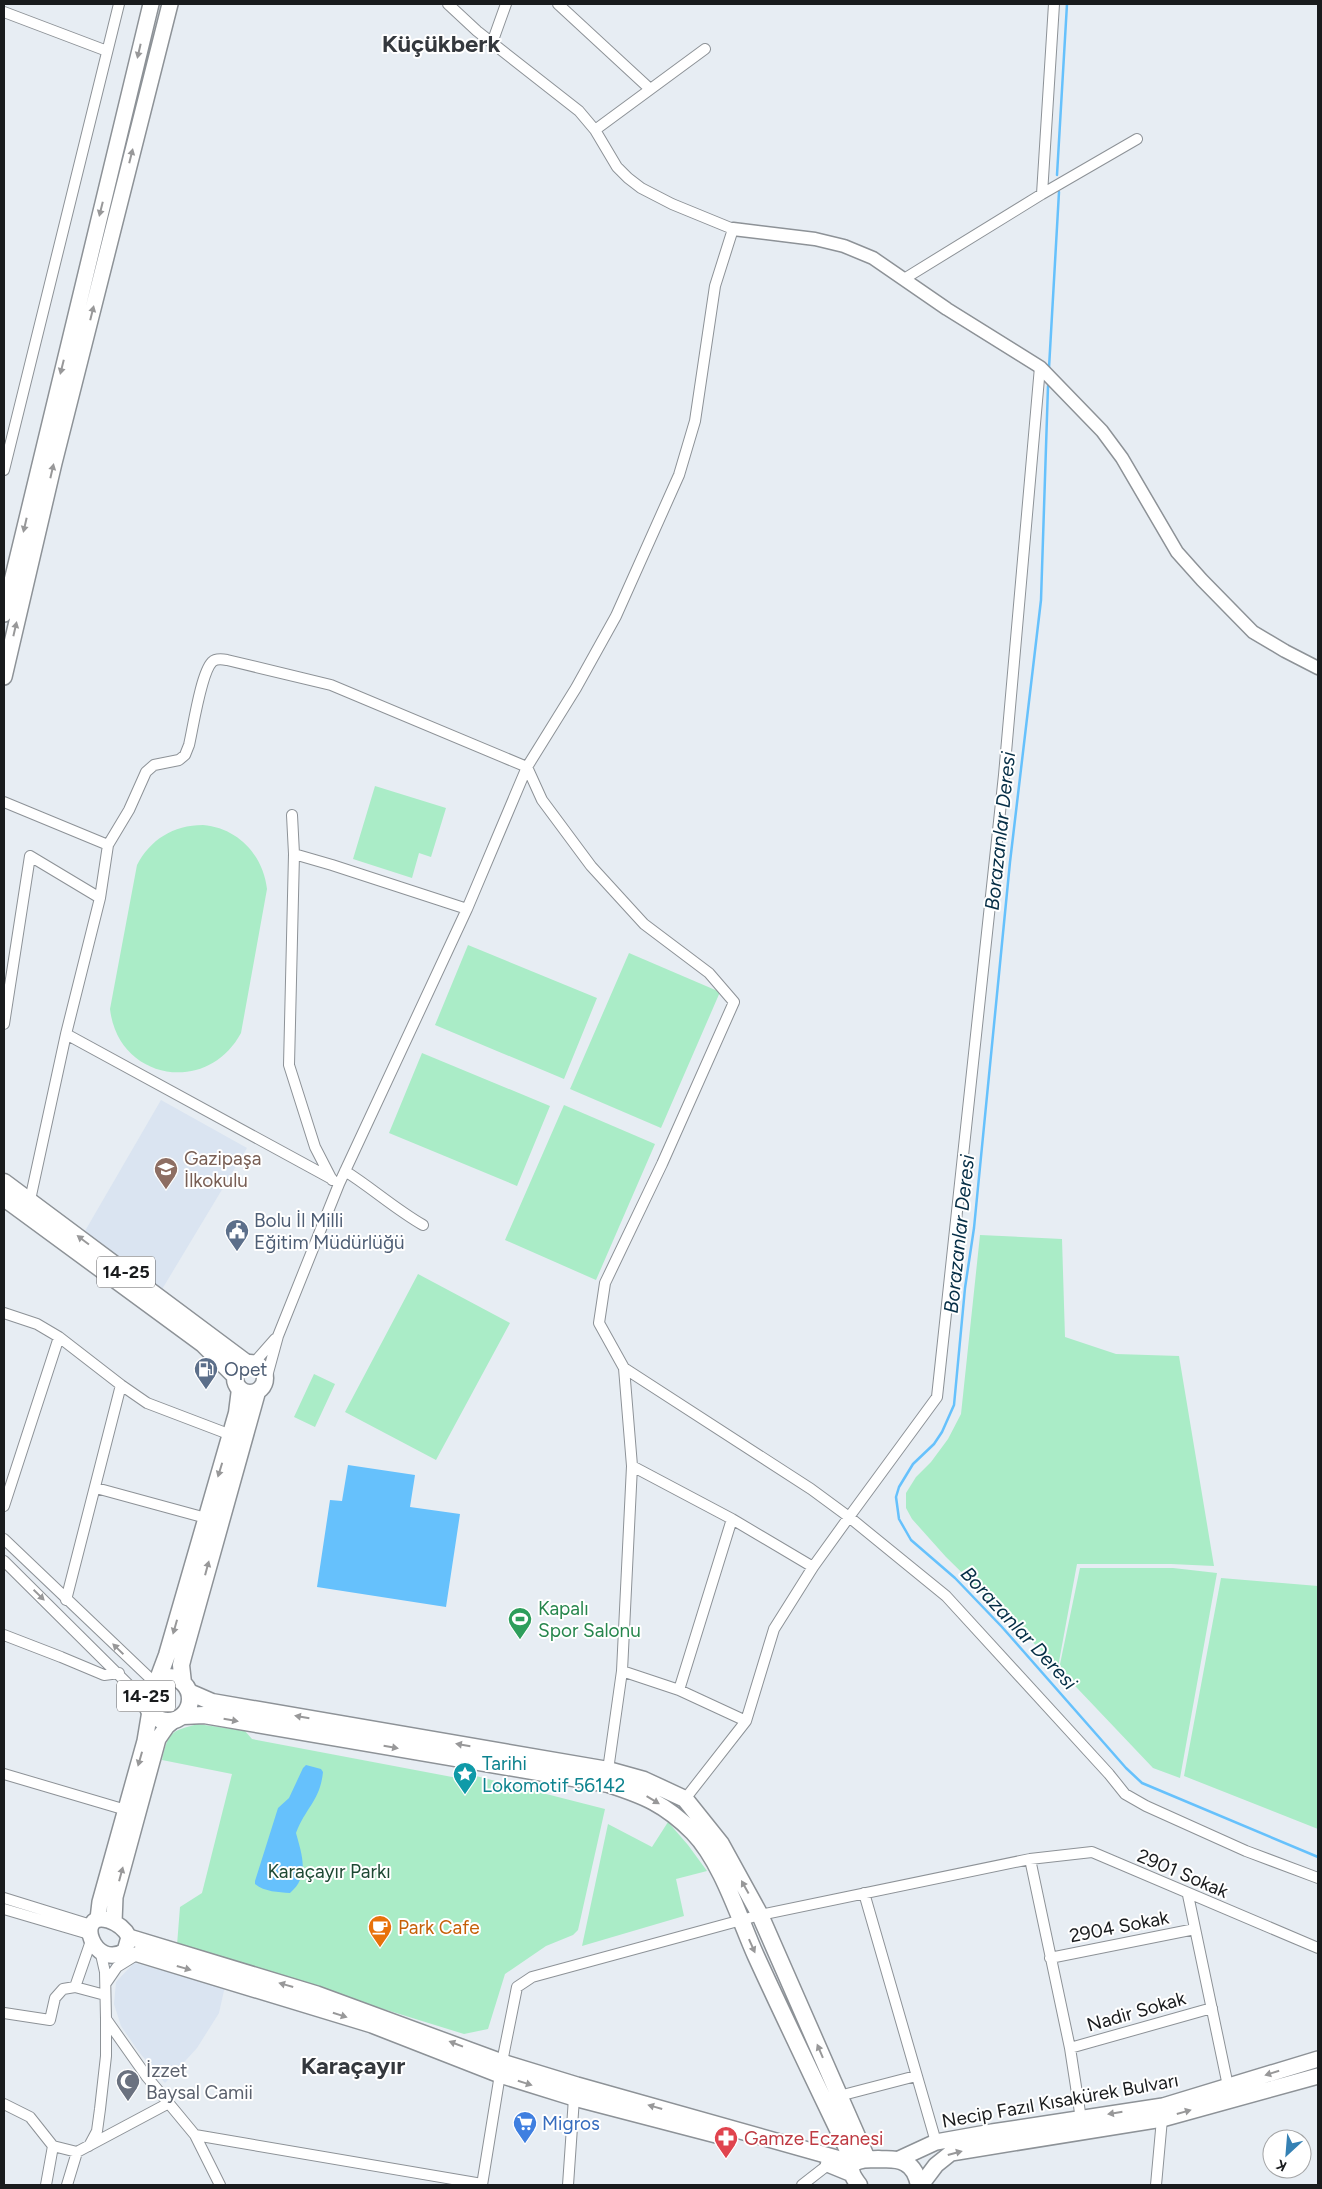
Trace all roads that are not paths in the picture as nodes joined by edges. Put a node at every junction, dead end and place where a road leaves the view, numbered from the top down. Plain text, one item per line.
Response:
1 (119, 4) edge
2 (151, 4) edge
3 (170, 4) edge
4 (448, 4) edge
5 (506, 4) edge
6 (558, 4) edge
7 (1054, 4) edge
8 (4, 12) edge
9 (492, 43) junction
10 (705, 49) dead end
11 (107, 51) junction
12 (650, 88) junction
13 (595, 130) junction
14 (1137, 139) dead end
15 (1042, 194) junction
16 (732, 229) junction
17 (904, 279) junction
18 (1040, 367) junction
19 (7, 439) edge
20 (4, 470) edge
21 (4, 614) edge
22 (1318, 668) edge
23 (4, 677) edge
24 (527, 767) junction
25 (4, 802) edge
26 (292, 815) dead end
27 (108, 845) junction
28 (294, 854) junction
29 (100, 898) junction
30 (467, 909) junction
31 (4, 1024) edge
32 (66, 1034) junction
33 (345, 1170) junction
34 (336, 1182) junction
35 (4, 1195) edge
36 (30, 1200) junction
37 (424, 1225) dead end
38 (4, 1313) edge
39 (278, 1336) junction
40 (59, 1337) junction
41 (251, 1364) junction
42 (624, 1368) junction
43 (238, 1383) junction
44 (121, 1385) junction
45 (262, 1386) junction
46 (231, 1435) junction
47 (632, 1466) junction
48 (96, 1488) junction
49 (4, 1506) edge
50 (849, 1517) junction
51 (206, 1518) junction
52 (732, 1519) junction
53 (4, 1539) edge
54 (4, 1561) edge
55 (813, 1567) junction
56 (66, 1600) junction
57 (4, 1635) edge
58 (622, 1671) junction
59 (119, 1673) junction
60 (156, 1681) junction
61 (186, 1687) junction
62 (679, 1690) junction
63 (148, 1706) junction
64 (178, 1718) junction
65 (746, 1721) junction
66 (608, 1770) junction
67 (4, 1774) edge
68 (685, 1798) junction
69 (126, 1810) junction
70 (1030, 1859) junction
71 (1318, 1878) edge
72 (864, 1893) junction
73 (1188, 1895) junction
74 (4, 1898) edge
75 (4, 1909) edge
76 (760, 1915) junction
77 (741, 1921) junction
78 (114, 1922) junction
79 (1195, 1929) junction
80 (94, 1934) junction
81 (1318, 1948) edge
82 (127, 1949) junction
83 (1050, 1958) junction
84 (105, 1972) junction
85 (75, 1987) junction
86 (105, 1989) junction
87 (1212, 2008) junction
88 (4, 2014) edge
89 (106, 2019) junction
90 (1070, 2048) junction
91 (1318, 2059) edge
92 (501, 2068) junction
93 (1318, 2075) edge
94 (916, 2076) junction
95 (1228, 2086) junction
96 (839, 2096) junction
97 (574, 2098) junction
98 (4, 2104) edge
99 (167, 2104) junction
100 (1081, 2119) junction
101 (1162, 2119) junction
102 (195, 2135) junction
103 (936, 2142) junction
104 (53, 2146) junction
105 (88, 2146) junction
106 (77, 2152) junction
107 (897, 2160) junction
108 (829, 2164) junction
109 (858, 2170) edge
110 (46, 2185) edge
111 (68, 2185) edge
112 (220, 2185) edge
113 (482, 2185) edge
114 (568, 2185) edge
115 (802, 2185) edge
116 (920, 2185) edge
117 (1156, 2185) edge

1 - 11 street
2 -> 21 main road
23 -> 3 main road
4 - 9 street
5 - 9 street
6 - 12 street
7 - 15 street
8 - 11 street
9 - 13 street
10 - 12 street
11 - 19 street
12 - 13 street
13 - 16 street
14 - 15 street
15 - 17 street
16 - 17 street
16 - 24 street
17 - 18 street
18 - 22 street
18 - 50 street
19 - 20 street
24 - 27 street
24 - 30 street
24 - 42 street
25 - 27 street
26 - 28 street
27 - 29 street
28 - 30 street
28 - 34 street
29 - 31 street
29 - 32 street
30 - 33 street
32 - 34 street
32 - 36 street
33 - 34 street
33 - 37 street
34 - 39 street
35 - 36 main road, 14-25
35 - 43 main road, 14-25
41 -> 36 main road, 14-25
38 - 40 street
39 - 41 street
39 - 45 street
40 - 44 street
40 - 49 street
41 - 43 main road
41 - 45 main road, 14-25
42 - 47 street
42 - 50 street
43 - 45 main road
43 - 46 main road, 14-25
44 - 46 street
44 - 48 street
61 -> 45 main road, 14-25
46 -> 51 main road, 14-25
47 - 52 street
47 - 58 street
48 - 51 street
48 - 56 street
50 - 55 street
50 - 71 street
51 -> 60 main road, 14-25
52 - 55 street
52 - 62 street
53 - 56 street
54 -> 59 street
55 - 65 street
60 -> 56 street
57 - 59 street
58 - 62 street
58 - 66 street
59 - 63 street
60 - 61 main road, 14-25
60 - 63 main road, 14-25
61 - 64 main road, 14-25
66 -> 61 main road, 14-25
62 - 65 street
63 - 64 main road, 14-25
63 -> 69 main road
64 -> 77 main road, 14-25
78 -> 64 main road
65 - 68 street
66 - 68 main road, 14-25
67 - 69 street
76 -> 68 main road, 14-25
69 - 80 main road
70 - 72 street, 2901 Sokak
70 - 73 street, 2901 Sokak
70 - 83 street
72 - 76 street, 2901 Sokak
72 - 94 street
73 - 79 street
73 - 81 street, 2901 Sokak
74 - 80 street
75 - 80 street
76 - 77 street, 2901 Sokak
96 -> 76 main road, 14-25
77 - 92 street, 2901 Sokak
77 -> 109 main road, 14-25
78 - 80 main road
78 - 82 main road
79 - 83 street, 2904 Sokak
79 - 87 street
80 - 82 main road
80 - 84 street
80 - 85 street
82 - 84 street
82 - 86 street
82 - 92 main road
83 - 90 street
84 - 86 street
85 - 86 street
85 - 88 street
86 - 89 street
87 - 90 street, Nadir Sokak
87 - 95 street
89 - 99 street
89 - 105 street
90 - 100 street
91 -> 95 main road, Necip Fazıl Kısakürek Bulvarı
92 -> 97 main road
109 -> 92 main road
92 - 113 street, 2901 Sokak
101 -> 93 main road, Necip Fazıl Kısakürek Bulvarı
94 - 96 street
94 - 103 street
95 -> 100 main road, Necip Fazıl Kısakürek Bulvarı
96 - 109 main road
97 - 108 main road
97 - 114 street
98 - 104 street
99 - 102 street
99 - 105 street
100 - 103 main road, Necip Fazıl Kısakürek Bulvarı
116 -> 101 main road, Necip Fazıl Kısakürek Bulvarı
101 - 117 street
102 - 112 street
102 - 113 street
103 - 107 main road, Necip Fazıl Kısakürek Bulvarı
104 - 106 street
104 - 110 street
105 - 106 street
106 - 111 street
107 - 109 main road
107 - 116 main road
108 - 109 main road
108 - 115 street

